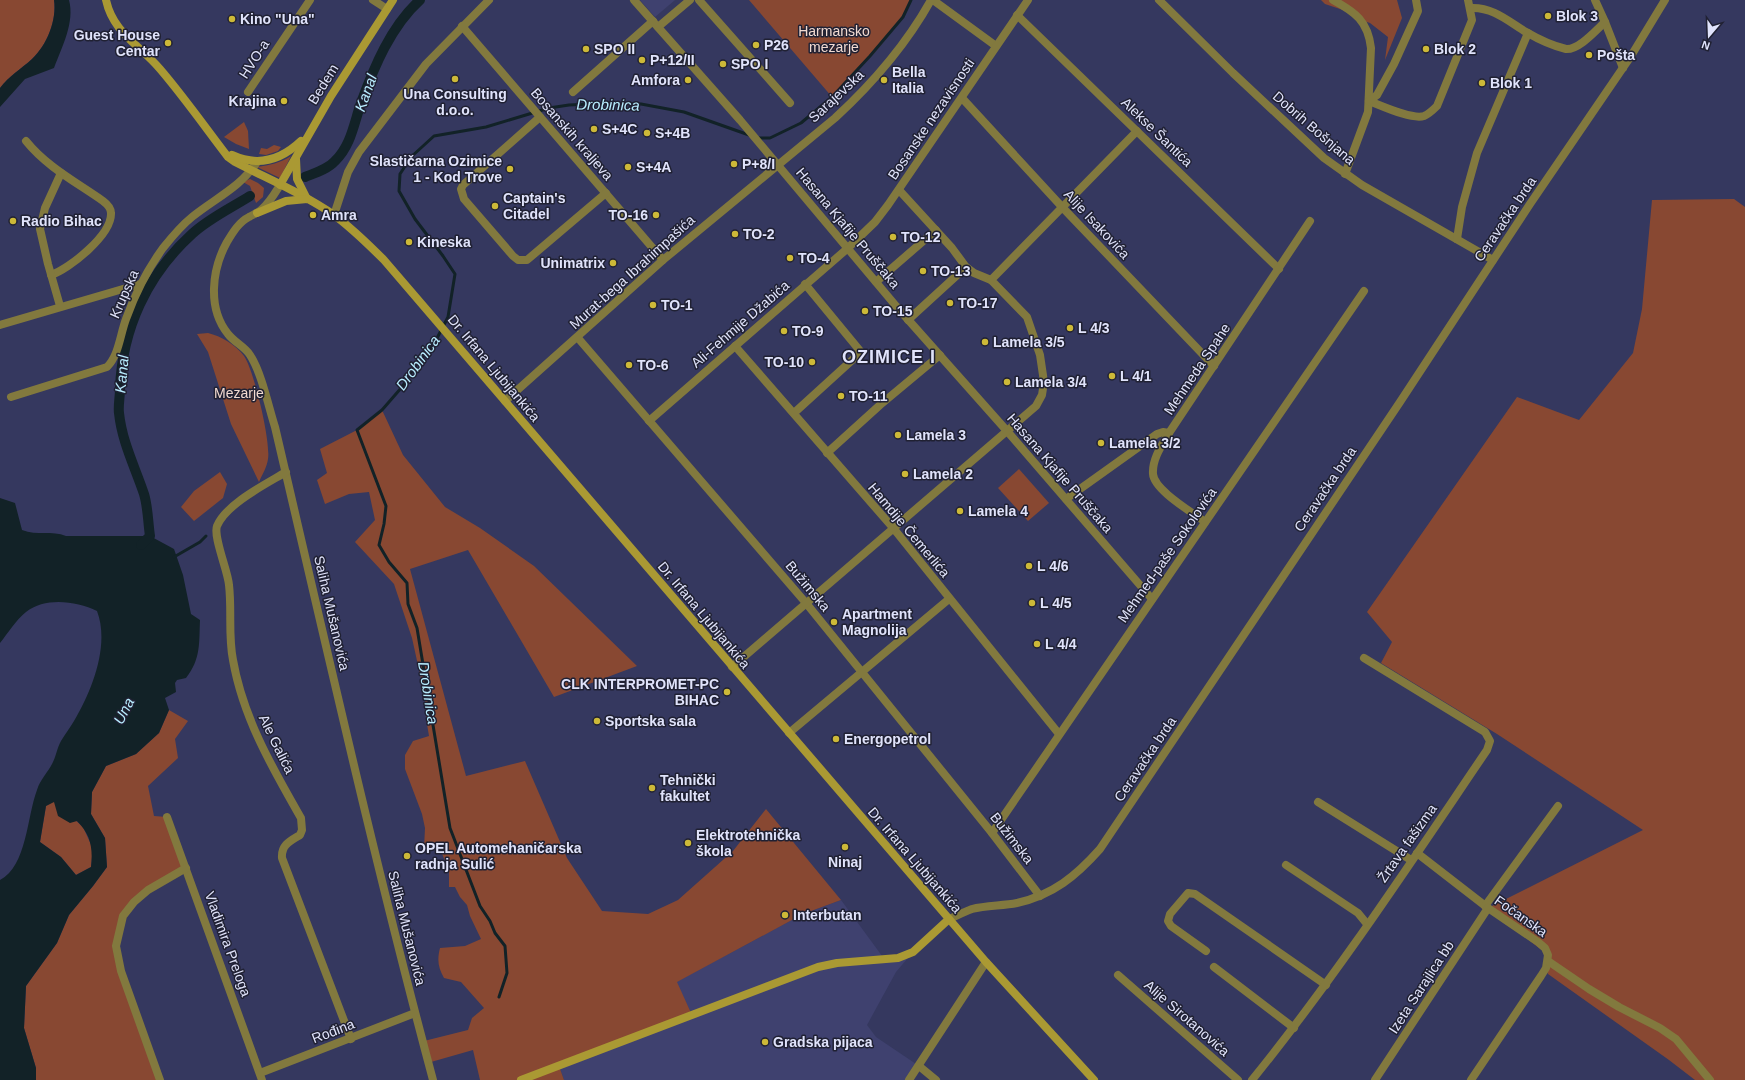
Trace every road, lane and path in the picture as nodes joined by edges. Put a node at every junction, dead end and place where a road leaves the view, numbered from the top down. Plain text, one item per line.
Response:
1 (106, 0) edge
2 (310, 0) edge
3 (373, 0) edge
4 (393, 0) edge
5 (489, 0) edge
6 (634, 0) edge
7 (690, 0) edge
8 (699, 0) edge
9 (932, 0) edge
10 (1028, 0) edge
11 (1159, 0) edge
12 (1333, 0) edge
13 (1416, 0) edge
14 (1595, 0) edge
15 (1665, 0) edge
16 (1469, 4) edge
17 (387, 9) junction
18 (1017, 15) junction
19 (1605, 22) junction
20 (656, 24) junction
21 (462, 26) junction
22 (1528, 33) junction
23 (996, 46) junction
24 (1623, 68) junction
25 (248, 92) dead end
26 (573, 92) dead end
27 (962, 98) junction
28 (1369, 101) junction
29 (790, 103) dead end
30 (539, 116) junction
31 (1137, 131) junction
32 (307, 135) junction
33 (26, 141) dead end
34 (223, 150) junction
35 (297, 154) junction
36 (257, 162) junction
37 (777, 164) junction
38 (252, 171) junction
39 (62, 173) junction
40 (1345, 174) junction
41 (280, 185) junction
42 (899, 190) junction
43 (606, 193) junction
44 (308, 199) junction
45 (1063, 208) junction
46 (257, 213) junction
47 (334, 215) junction
48 (1310, 221) dead end
49 (936, 230) junction
50 (1457, 239) junction
51 (848, 248) junction
52 (663, 260) junction
53 (1493, 260) junction
54 (966, 267) junction
55 (1279, 269) junction
56 (51, 275) junction
57 (991, 280) junction
58 (876, 282) junction
59 (140, 284) junction
60 (805, 284) junction
61 (1364, 291) dead end
62 (60, 306) junction
63 (908, 320) junction
64 (0, 325) edge
65 (578, 338) junction
66 (735, 346) junction
67 (940, 356) junction
68 (1214, 366) junction
69 (11, 396) dead end
70 (505, 401) junction
71 (794, 414) junction
72 (649, 421) junction
73 (1007, 431) junction
74 (1169, 433) junction
75 (826, 453) junction
76 (286, 472) junction
77 (1066, 499) junction
78 (1205, 522) junction
79 (894, 529) junction
80 (949, 599) junction
81 (1152, 599) junction
82 (806, 603) junction
83 (1364, 658) dead end
84 (732, 667) junction
85 (861, 673) junction
86 (789, 733) junction
87 (1059, 734) junction
88 (1318, 802) dead end
89 (1558, 806) dead end
90 (167, 817) dead end
91 (992, 833) junction
92 (1414, 857) junction
93 (1286, 865) dead end
94 (186, 868) junction
95 (1040, 896) junction
96 (1487, 907) junction
97 (949, 919) junction
98 (1367, 924) junction
99 (1206, 951) dead end
100 (1548, 960) junction
101 (986, 962) junction
102 (1214, 967) dead end
103 (1118, 975) dead end
104 (1326, 985) junction
105 (415, 1012) junction
106 (1294, 1028) junction
107 (351, 1039) junction
108 (919, 1066) junction
109 (261, 1076) edge
110 (160, 1080) edge
111 (433, 1080) edge
112 (521, 1080) edge
113 (909, 1080) edge
114 (936, 1080) edge
115 (1094, 1080) edge
116 (1238, 1080) edge
117 (1252, 1080) edge
118 (1375, 1080) edge
119 (1471, 1080) edge
120 (1710, 1080) edge

1 - 34 main road, Dr. Irfana Ljubijankića
2 - 25 street, HVO-a
3 - 17 street
4 - 17 main road, Bedem
5 - 21 street
6 - 20 street, Hasana Kjafije Pruščaka
7 - 20 street
8 - 29 street
9 - 23 street
9 - 37 street, Sarajevska
10 - 18 street, Bosanske nezavisnosti
11 - 40 street, Dobrih Bošnjana
12 - 28 street
13 - 28 street
14 - 19 street
15 - 24 street, Ceravačka brda
16 - 22 street
16 - 28 street
17 - 32 main road, Bedem
18 - 23 street, Bosanske nezavisnosti
18 - 31 street, Alekse Šantića
19 - 22 street
19 - 24 street
20 - 26 street
20 - 37 street, Hasana Kjafije Pruščaka
21 - 30 street, Bosanskih kraljeva
21 - 47 street
22 - 50 street
23 - 27 street, Bosanske nezavisnosti
24 - 53 street, Ceravačka brda
27 - 42 street, Bosanske nezavisnosti
27 - 45 street, Alije Isakovića
28 - 40 street
30 - 43 street, Bosanskih kraljeva
30 - 43 street
31 - 45 street
31 - 55 street, Alekse Šantića
32 - 35 main road, Bedem
32 - 36 main road
33 - 39 street
34 - 36 main road
34 - 38 main road, Dr. Irfana Ljubijankića
35 - 41 main road, Bedem
35 - 44 main road
36 - 38 street, Krupska
37 - 51 street, Hasana Kjafije Pruščaka
37 - 52 street, Murat-bega Ibrahimpašića
38 - 41 main road, Dr. Irfana Ljubijankića
38 - 59 street, Krupska
39 - 56 street
39 - 56 street
40 - 50 street, Dobrih Bošnjana
41 - 44 main road, Dr. Irfana Ljubijankića
41 - 46 street, Saliha Mušanovića
42 - 49 street
42 - 51 street, Bosanske nezavisnosti
43 - 52 street, Bosanskih kraljeva
44 - 46 main road
44 - 47 main road, Dr. Irfana Ljubijankića
45 - 57 street
45 - 68 street, Alije Isakovića
46 - 76 street, Saliha Mušanovića
47 - 70 main road, Dr. Irfana Ljubijankića
48 - 55 street, Mehmeda Spahe
49 - 54 street
49 - 58 street
50 - 53 street, Dobrih Bošnjana
51 - 58 street, Hasana Kjafije Pruščaka
51 - 60 street, Ali-Fehmije Džabića
52 - 65 street, Murat-bega Ibrahimpašića
53 - 95 street, Ceravačka brda
54 - 57 street
54 - 63 street
55 - 68 street, Mehmeda Spahe
56 - 62 street
57 - 73 street
58 - 63 street, Hasana Kjafije Pruščaka
59 - 62 street
59 - 69 street, Krupska
60 - 66 street, Ali-Fehmije Džabića
60 - 71 street
61 - 78 street, Mehmed-paše Sokolovića
62 - 64 street
63 - 67 street, Hasana Kjafije Pruščaka
65 - 70 street, Murat-bega Ibrahimpašića
65 - 72 street, Bužimska
66 - 71 street, Hamdije Čemerlića
66 - 72 street, Ali-Fehmije Džabića
67 - 73 street, Hasana Kjafije Pruščaka
67 - 75 street
68 - 74 street, Mehmeda Spahe
70 - 84 main road, Dr. Irfana Ljubijankića
71 - 75 street, Hamdije Čemerlića
72 - 82 street, Bužimska
73 - 77 street, Hasana Kjafije Pruščaka
73 - 79 street
74 - 77 street
74 - 78 street, Mehmeda Spahe
75 - 79 street, Hamdije Čemerlića
76 - 105 street, Saliha Mušanovića
76 - 107 street, Ale Galića
77 - 81 street, Hasana Kjafije Pruščaka
78 - 81 street, Mehmed-paše Sokolovića
79 - 80 street, Hamdije Čemerlića
79 - 82 street
80 - 85 street
80 - 87 street, Hamdije Čemerlića
81 - 87 street, Mehmed-paše Sokolovića
82 - 84 street
82 - 85 street, Bužimska
83 - 92 street, Žrtava fašizma
84 - 86 main road, Dr. Irfana Ljubijankića
85 - 86 street
85 - 91 street, Bužimska
86 - 97 main road, Dr. Irfana Ljubijankića
87 - 91 street, Mehmed-paše Sokolovića
88 - 92 street, Fočanska
89 - 96 street, Izeta Sarajlica bb
90 - 94 street, Vladimira Preloga
91 - 95 street, Bužimska
92 - 96 street, Fočanska
92 - 98 street, Žrtava fašizma
93 - 98 street
94 - 109 street, Vladimira Preloga
94 - 110 street
95 - 97 street, Ceravačka brda
96 - 100 street, Fočanska
96 - 118 street, Izeta Sarajlica bb
97 - 101 main road, Dr. Irfana Ljubijankića
97 - 112 main road
98 - 104 street, Žrtava fašizma
99 - 104 street
100 - 119 street
100 - 120 street
101 - 108 street
101 - 115 main road, Dr. Irfana Ljubijankića
102 - 106 street
103 - 116 street, Alije Sirotanovića
104 - 106 street, Žrtava fašizma
105 - 107 street, Rođina
105 - 111 street, Saliha Mušanovića
106 - 117 street, Žrtava fašizma
107 - 109 street, Rođina
108 - 113 street
108 - 114 street

